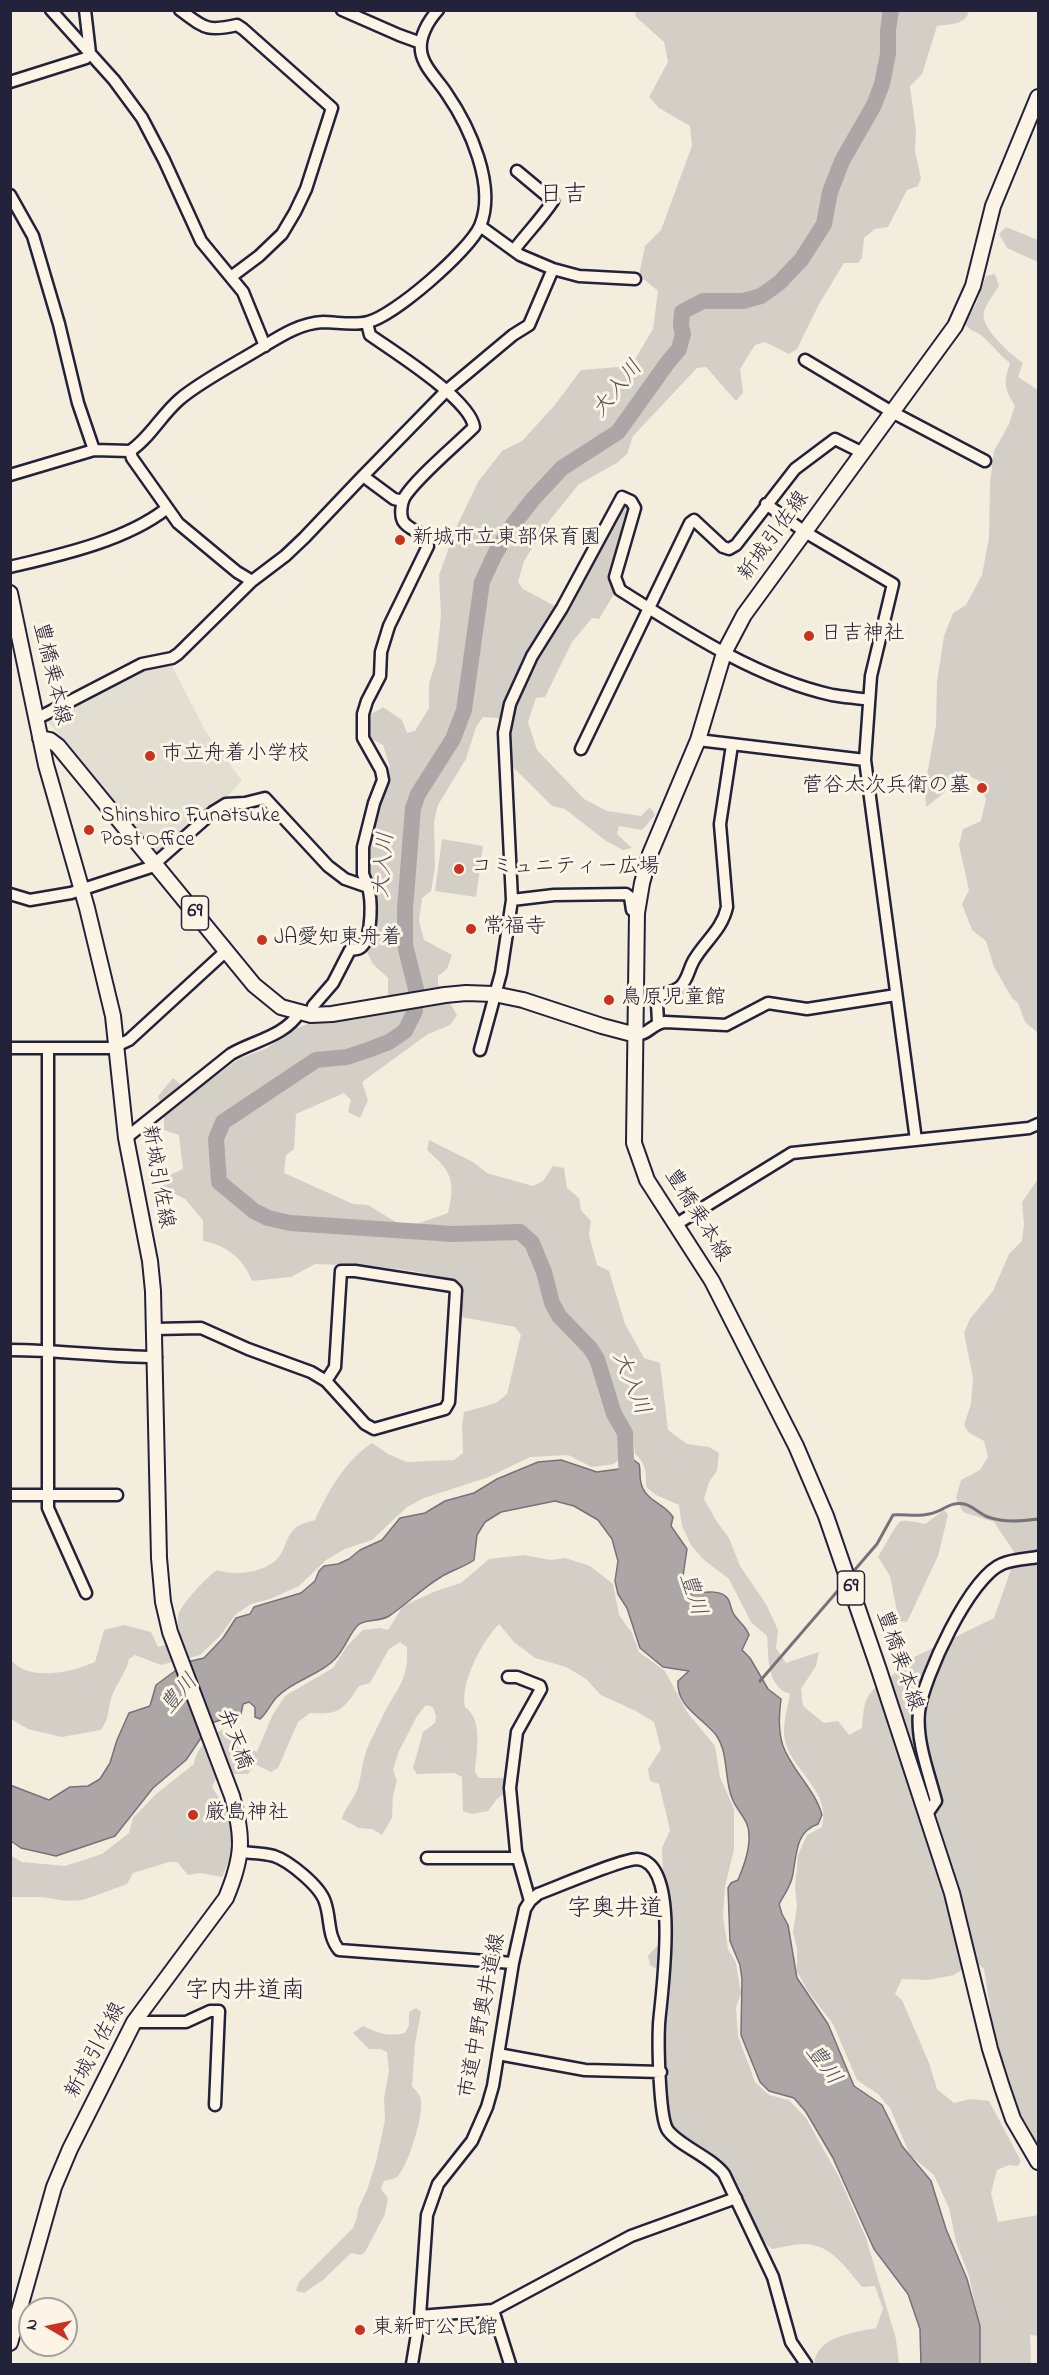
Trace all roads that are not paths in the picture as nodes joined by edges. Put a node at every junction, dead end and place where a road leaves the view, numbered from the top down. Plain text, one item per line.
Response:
1 (51, 10) edge
2 (85, 10) edge
3 (180, 10) edge
4 (342, 10) edge
5 (438, 10) edge
6 (421, 43) junction
7 (90, 52) junction
8 (10, 82) edge
9 (1038, 98) edge
10 (517, 171) dead end
11 (10, 195) edge
12 (480, 226) junction
13 (514, 250) junction
14 (553, 269) junction
15 (231, 277) junction
16 (634, 279) dead end
17 (367, 323) junction
18 (265, 346) junction
19 (805, 360) dead end
20 (447, 391) junction
21 (892, 412) junction
22 (94, 450) junction
23 (130, 452) junction
24 (863, 453) junction
25 (985, 461) dead end
26 (10, 475) edge
27 (363, 476) junction
28 (403, 501) junction
29 (766, 504) junction
30 (166, 509) junction
31 (805, 532) junction
32 (10, 567) edge
33 (252, 581) junction
34 (10, 593) edge
35 (650, 609) junction
36 (724, 653) junction
37 (869, 700) junction
38 (36, 718) junction
39 (40, 738) junction
40 (698, 740) junction
41 (732, 746) junction
42 (581, 749) dead end
43 (865, 760) junction
44 (156, 864) junction
45 (368, 887) junction
46 (82, 890) junction
47 (10, 894) edge
48 (512, 900) junction
49 (637, 913) junction
50 (226, 951) junction
51 (494, 994) junction
52 (896, 995) junction
53 (305, 1014) junction
54 (658, 1023) junction
55 (636, 1035) junction
56 (117, 1047) junction
57 (10, 1048) edge
58 (48, 1048) junction
59 (480, 1050) dead end
60 (1038, 1124) edge
61 (126, 1138) junction
62 (916, 1140) junction
63 (675, 1225) junction
64 (155, 1329) junction
65 (10, 1350) edge
66 (47, 1350) junction
67 (156, 1358) junction
68 (327, 1381) junction
69 (10, 1495) edge
70 (48, 1495) junction
71 (117, 1495) dead end
72 (1038, 1557) edge
73 (86, 1593) dead end
74 (170, 1632) joint
75 (508, 1677) dead end
76 (232, 1796) joint
77 (927, 1814) junction
78 (241, 1852) junction
79 (427, 1858) dead end
80 (517, 1858) junction
81 (527, 1905) junction
82 (513, 1963) junction
83 (134, 2022) junction
84 (498, 2054) junction
85 (661, 2072) junction
86 (215, 2105) dead end
87 (1038, 2162) edge
88 (736, 2198) junction
89 (493, 2310) junction
90 (420, 2316) junction
91 (10, 2343) edge
92 (412, 2364) edge
93 (510, 2364) edge
94 (806, 2364) edge

1 - 7 street
2 - 7 street
3 - 15 street
4 - 6 street
5 - 6 street
6 - 12 street
7 - 8 street
7 - 15 street
9 - 21 main road, 新城引佐線
10 - 13 street
11 - 22 street
12 - 13 street
12 - 17 street
13 - 14 street
14 - 16 street
14 - 20 street
15 - 18 street
17 - 18 street
17 - 20 street
18 - 23 street
19 - 21 street
20 - 27 street
20 - 28 street
21 - 24 main road, 新城引佐線
21 - 25 street
22 - 23 street
22 - 26 street
23 - 30 street
24 - 29 street
24 - 31 main road, 新城引佐線
27 - 28 street
27 - 33 street
28 - 45 street
29 - 31 street
29 - 35 street
30 - 32 street
30 - 33 street
31 - 36 main road, 新城引佐線
31 - 37 street
33 - 38 street
34 - 38 main road, 豊橋乗本線
35 - 36 street
35 - 42 street
35 - 48 street
36 - 37 street
36 - 40 main road, 新城引佐線
37 - 43 street
38 - 39 main road, 豊橋乗本線
39 - 44 main road, 豊橋乗本線 / 69
39 - 46 main road, 新城引佐線
40 - 41 street
40 - 49 main road, 新城引佐線
41 - 43 street
41 - 54 street
43 - 52 street
44 - 45 street
44 - 46 street
44 - 50 main road, 豊橋乗本線 / 69
45 - 53 street
46 - 47 street
46 - 56 main road, 新城引佐線
48 - 49 street
48 - 51 street
49 - 55 main road, 新城引佐線
50 - 53 main road, 豊橋乗本線 / 69
50 - 56 street
51 - 53 main road
51 - 55 main road
51 - 59 street
52 - 54 street
52 - 62 street
53 - 61 street
54 - 55 street
55 - 63 main road, 豊橋乗本線 / 69
56 - 58 street
56 - 61 main road, 新城引佐線
57 - 58 street
58 - 66 street
60 - 62 street
61 - 64 main road, 新城引佐線
62 - 63 street
63 - 77 main road, 豊橋乗本線 / 69
64 - 67 main road, 新城引佐線
64 - 68 street
65 - 66 street
66 - 67 street
66 - 70 street
67 - 74 main road, 新城引佐線
68 - 68 street
69 - 70 street
70 - 71 street
70 - 73 street
72 - 77 street
74 - 76 main road, 弁天橋
75 - 80 street
76 - 78 main road, 新城引佐線
77 - 87 main road, 豊橋乗本線 / 69
78 - 82 street
78 - 83 main road, 新城引佐線
79 - 80 street
80 - 81 street
81 - 82 street, 市道中野奥井道線
81 - 85 street
82 - 84 street, 市道中野奥井道線
83 - 86 street
83 - 91 main road, 新城引佐線
84 - 85 street
84 - 90 street, 市道中野奥井道線
85 - 88 street
88 - 89 street
88 - 94 street
89 - 90 street
89 - 93 street
90 - 92 street, 市道中野奥井道線

